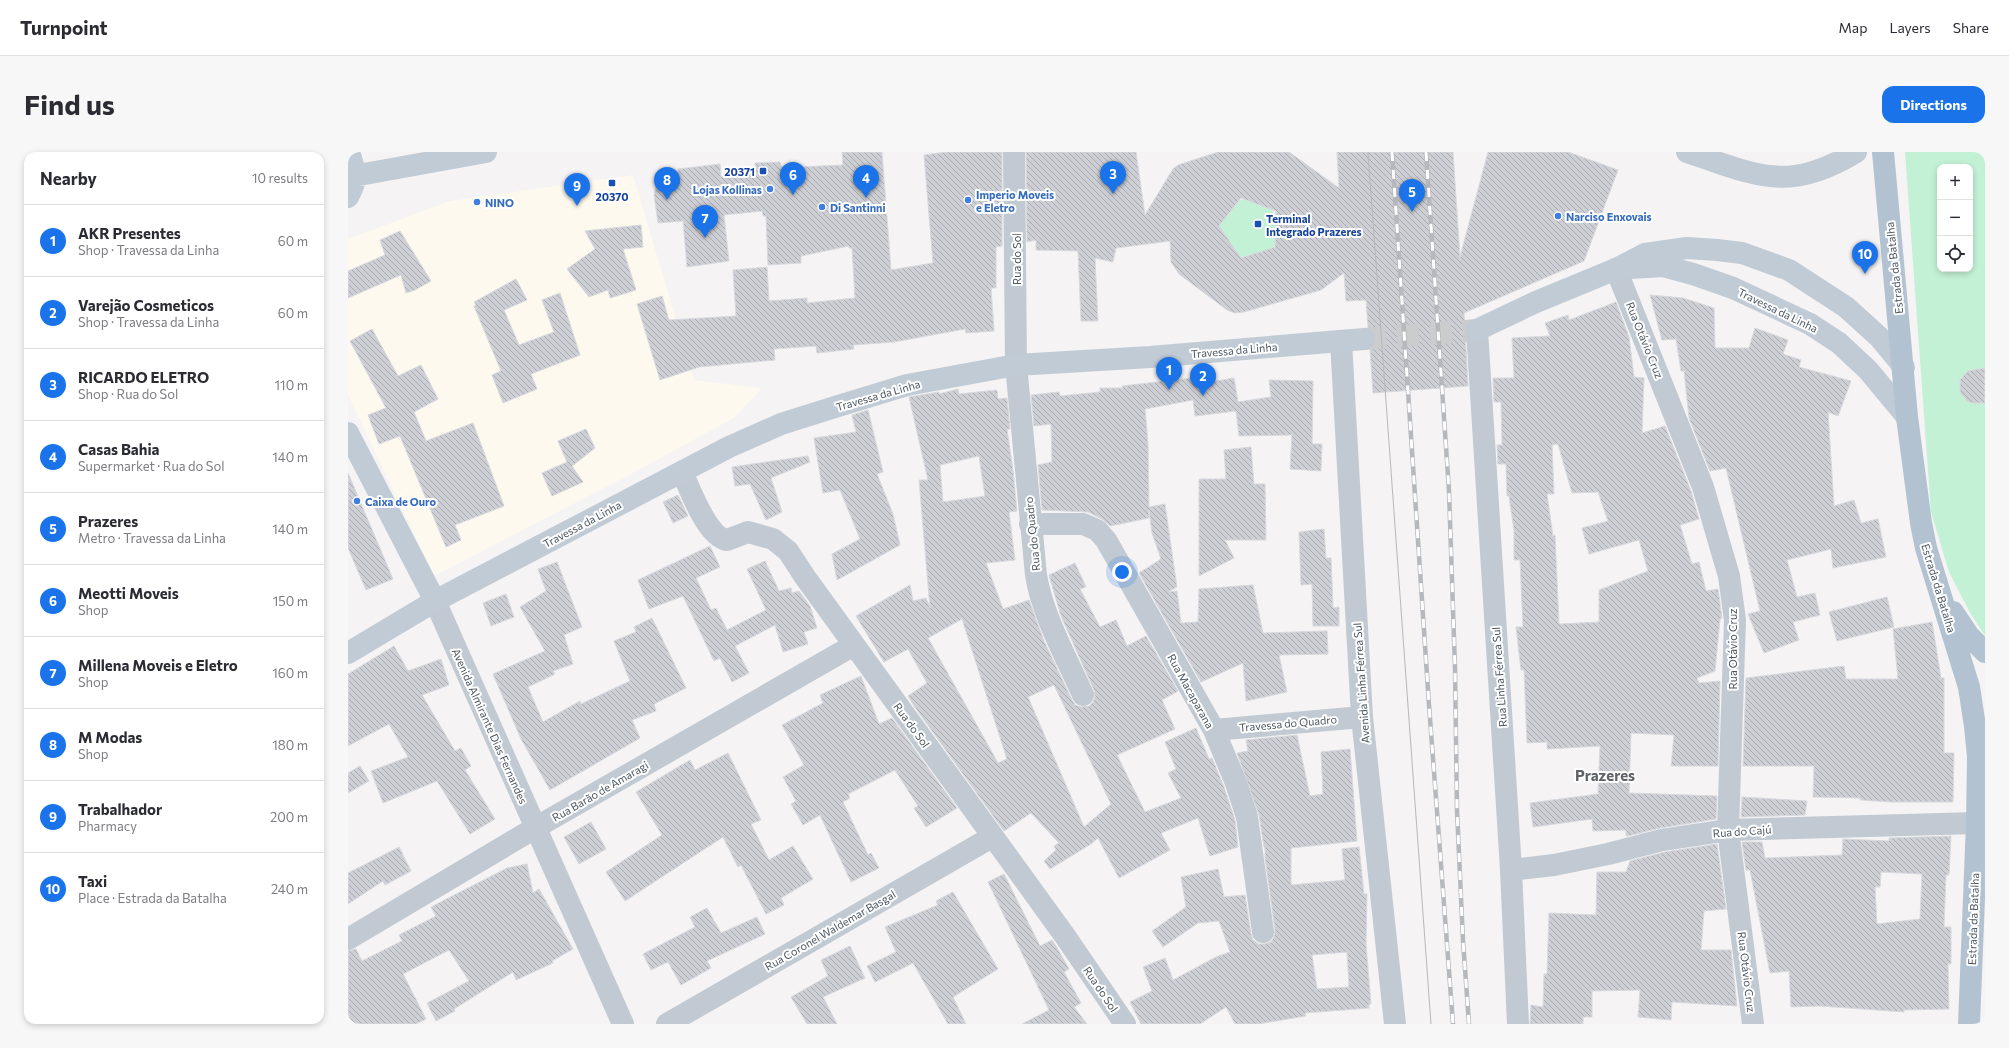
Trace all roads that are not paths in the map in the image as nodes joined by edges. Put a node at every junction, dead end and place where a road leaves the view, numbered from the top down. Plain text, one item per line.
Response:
1 (349, 152) edge
2 (486, 152) edge
3 (1014, 152) edge
4 (1856, 152) edge
5 (1883, 152) edge
6 (1696, 153) edge
7 (351, 178) edge
8 (348, 197) edge
9 (1616, 269) junction
10 (1477, 330) joint
11 (1364, 339) tunnel mouth
12 (1341, 341) junction
13 (1016, 366) junction
14 (1904, 367) junction
15 (1907, 418) junction
16 (348, 433) edge
17 (682, 472) junction
18 (1030, 524) junction
19 (1939, 589) junction
20 (435, 601) junction
21 (854, 645) junction
22 (1985, 652) edge
23 (348, 653) edge
24 (1083, 695) dead end
25 (1362, 717) junction
26 (1214, 730) junction
27 (1980, 806) edge
28 (535, 828) junction
29 (1728, 830) junction
30 (992, 836) junction
31 (1511, 870) junction
32 (1264, 932) dead end
33 (348, 939) edge
34 (623, 1024) edge
35 (668, 1024) edge
36 (1125, 1024) edge
37 (1395, 1024) edge
38 (1518, 1024) edge
39 (1753, 1024) edge
40 (1969, 1024) edge

1 - 7 main road
2 - 7 main road
3 - 13 street, Rua do Sol
4 - 6 main road
5 - 14 main road, Estrada da Batalha
7 - 8 main road
9 - 10 main road, Travessa da Linha
9 - 14 main road, Travessa da Linha
9 - 15 main road, Travessa da Linha
9 - 29 street, Rua Otávio Cruz
10 - 31 street, Rua Linha Férrea Sul
11 - 12 main road, Travessa da Linha
12 - 13 main road, Travessa da Linha
12 - 25 street, Avenida Linha Férrea Sul
13 - 17 main road, Travessa da Linha
13 - 18 street, Rua do Quadro
14 - 15 main road, Estrada da Batalha
15 - 19 main road, Estrada da Batalha
16 - 20 main road, Avenida Almirante Dias Fernandes
17 - 20 main road, Travessa da Linha
17 - 21 street, Rua do Sol
18 - 24 street, Rua do Quadro
18 - 26 street, Rua Macaparana
19 - 22 main road
19 - 27 main road, Estrada da Batalha
20 - 23 main road, Travessa da Linha
20 - 28 street, Avenida Almirante Dias Fernandes
21 - 28 street, Rua Barão de Amaragi
21 - 30 street, Rua do Sol
25 - 26 street, Travessa do Quadro
25 - 37 street, Avenida Linha Férrea Sul
26 - 32 street, Rua Macaparana
27 - 29 street, Rua do Cajú
27 - 40 main road, Estrada da Batalha
28 - 33 street, Rua Barão de Amaragi
28 - 34 street, Avenida Almirante Dias Fernandes
29 - 31 street, Rua do Cajú
29 - 39 street, Rua Otávio Cruz
30 - 35 street, Rua Coronel Waldemar Basgal
30 - 36 street, Rua do Sol
31 - 38 street, Rua Linha Férrea Sul

